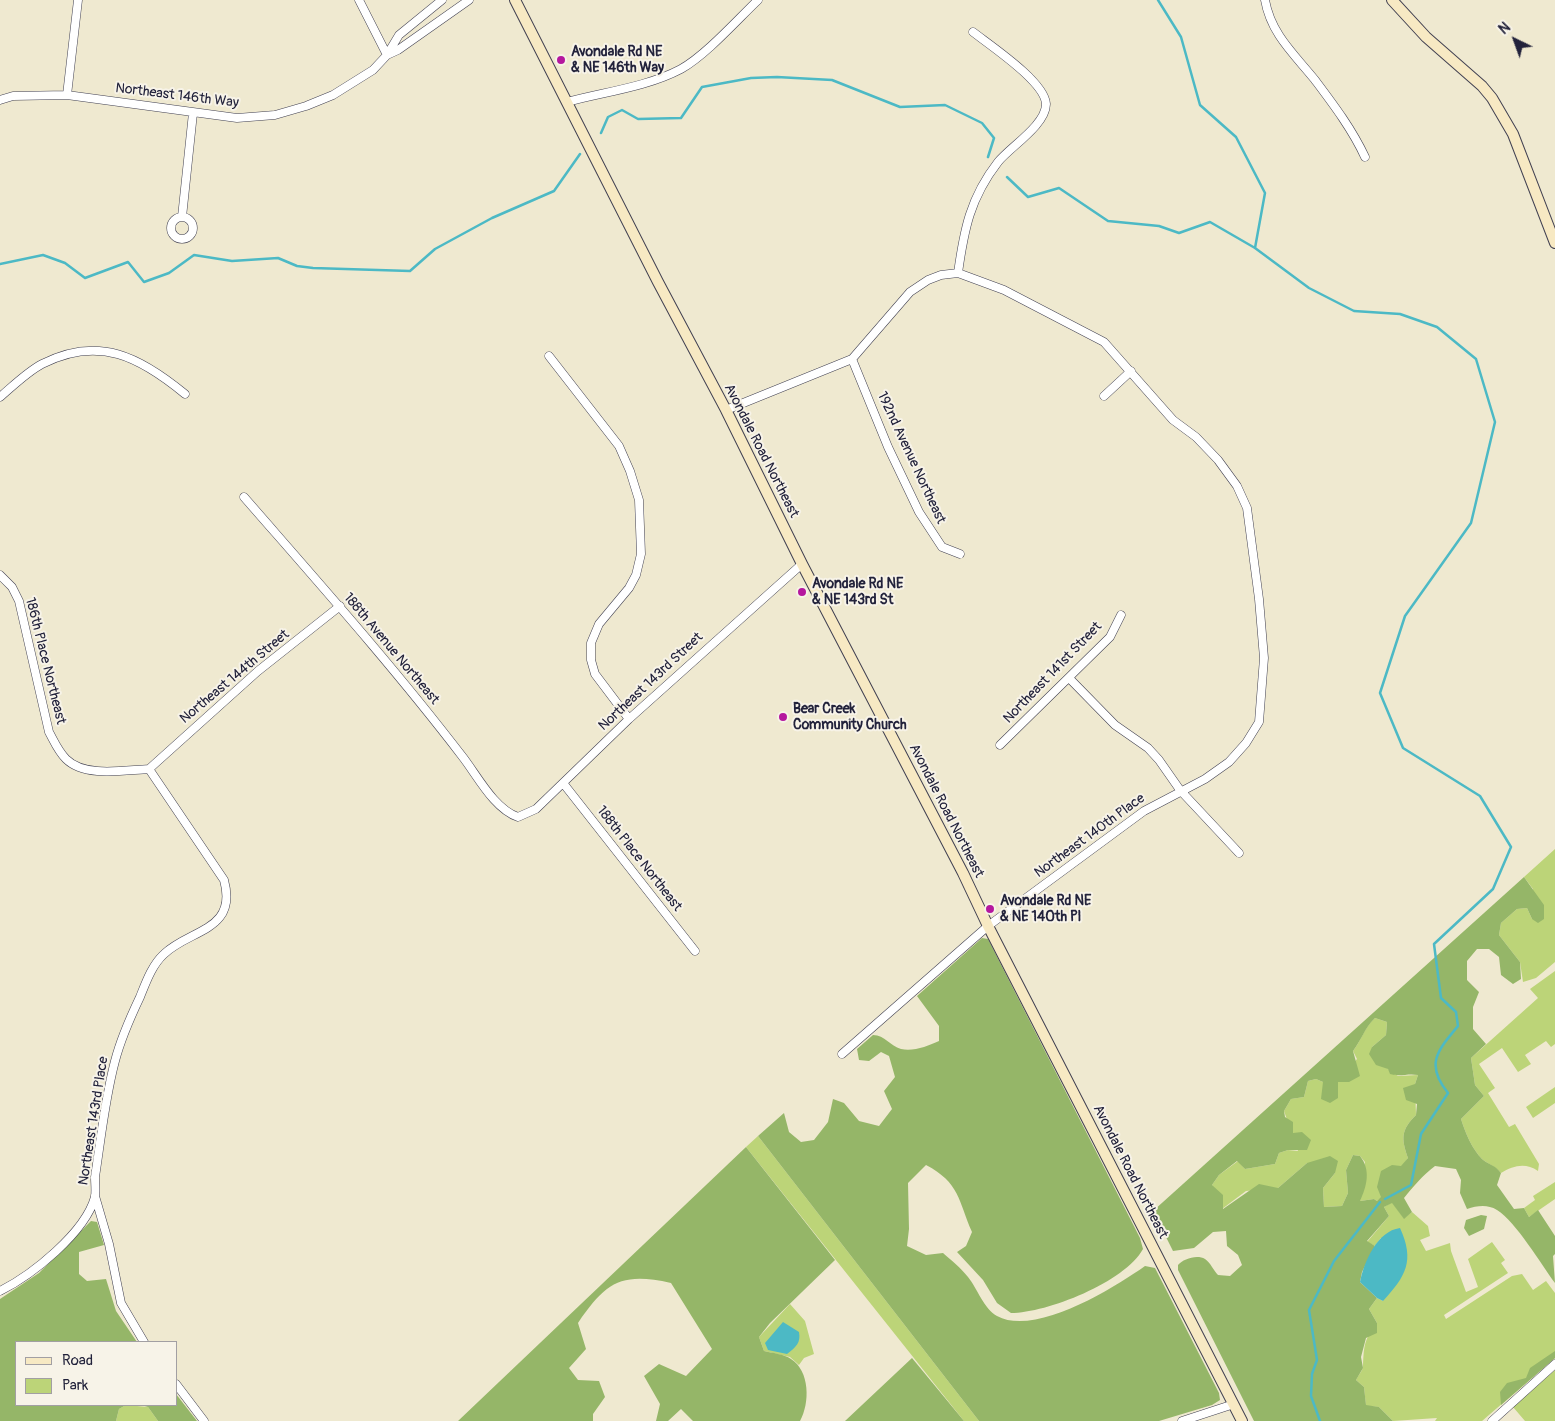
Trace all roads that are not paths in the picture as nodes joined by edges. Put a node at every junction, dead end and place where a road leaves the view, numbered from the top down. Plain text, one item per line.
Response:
1 (78, 0) edge
2 (359, 0) edge
3 (442, 0) edge
4 (468, 0) edge
5 (515, 0) edge
6 (758, 0) edge
7 (1265, 0) edge
8 (1392, 0) edge
9 (973, 32) dead end
10 (387, 55) junction
11 (67, 95) junction
12 (0, 100) edge
13 (567, 102) junction
14 (193, 113) junction
15 (1365, 157) dead end
16 (182, 217) dead end
17 (1555, 243) edge
18 (958, 273) junction
19 (550, 356) dead end
20 (852, 359) junction
21 (1131, 371) junction
22 (185, 394) dead end
23 (1104, 396) dead end
24 (0, 397) edge
25 (726, 410) junction
26 (244, 497) dead end
27 (960, 554) dead end
28 (802, 564) junction
29 (0, 575) edge
30 (340, 606) junction
31 (1121, 615) dead end
32 (1069, 678) junction
33 (629, 719) junction
34 (1000, 745) dead end
35 (149, 769) junction
36 (563, 783) junction
37 (1180, 790) junction
38 (518, 816) joint
39 (1239, 854) dead end
40 (988, 926) junction
41 (696, 951) dead end
42 (842, 1054) dead end
43 (95, 1196) junction
44 (0, 1291) edge
45 (143, 1341) edge
46 (1555, 1364) edge
47 (178, 1387) edge
48 (1234, 1404) junction
49 (204, 1421) edge
50 (1182, 1421) edge
51 (1242, 1421) edge
52 (1492, 1421) edge

1 - 11 street
2 - 10 street
3 - 10 street
4 - 10 street, Northeast 146th Way
5 - 13 main road, Avondale Road Northeast
6 - 13 street
7 - 15 street
8 - 17 main road
9 - 18 street
10 - 14 street, Northeast 146th Way
11 - 12 street, Northeast 146th Way
11 - 14 street, Northeast 146th Way
13 - 25 main road, Avondale Road Northeast
14 - 16 street
18 - 20 street
18 - 21 street, Northeast 140th Place
19 - 33 street
20 - 25 street
20 - 27 street, 192nd Avenue Northeast
21 - 23 street
21 - 37 street, Northeast 140th Place
22 - 24 street
25 - 28 main road, Avondale Road Northeast
26 - 30 street, 188th Avenue Northeast
28 - 33 street, Northeast 143rd Street
28 - 40 main road, Avondale Road Northeast
29 - 35 street, 186th Place Northeast
30 - 35 street, Northeast 144th Street
30 - 38 street, 188th Avenue Northeast
31 - 32 street, Northeast 141st Street
32 - 34 street, Northeast 141st Street
32 - 37 street
33 - 36 street, Northeast 143rd Street
35 - 43 street, Northeast 143rd Place
36 - 38 street, Northeast 143rd Street
36 - 41 street, 188th Place Northeast
37 - 39 street
37 - 40 street, Northeast 140th Place
40 - 42 street, Northeast 140th Place
40 - 48 main road, Avondale Road Northeast
43 - 44 street, Northeast 143rd Place
43 - 45 street
46 - 52 street
47 - 49 street
48 - 50 street
48 - 51 main road, Avondale Road Northeast

